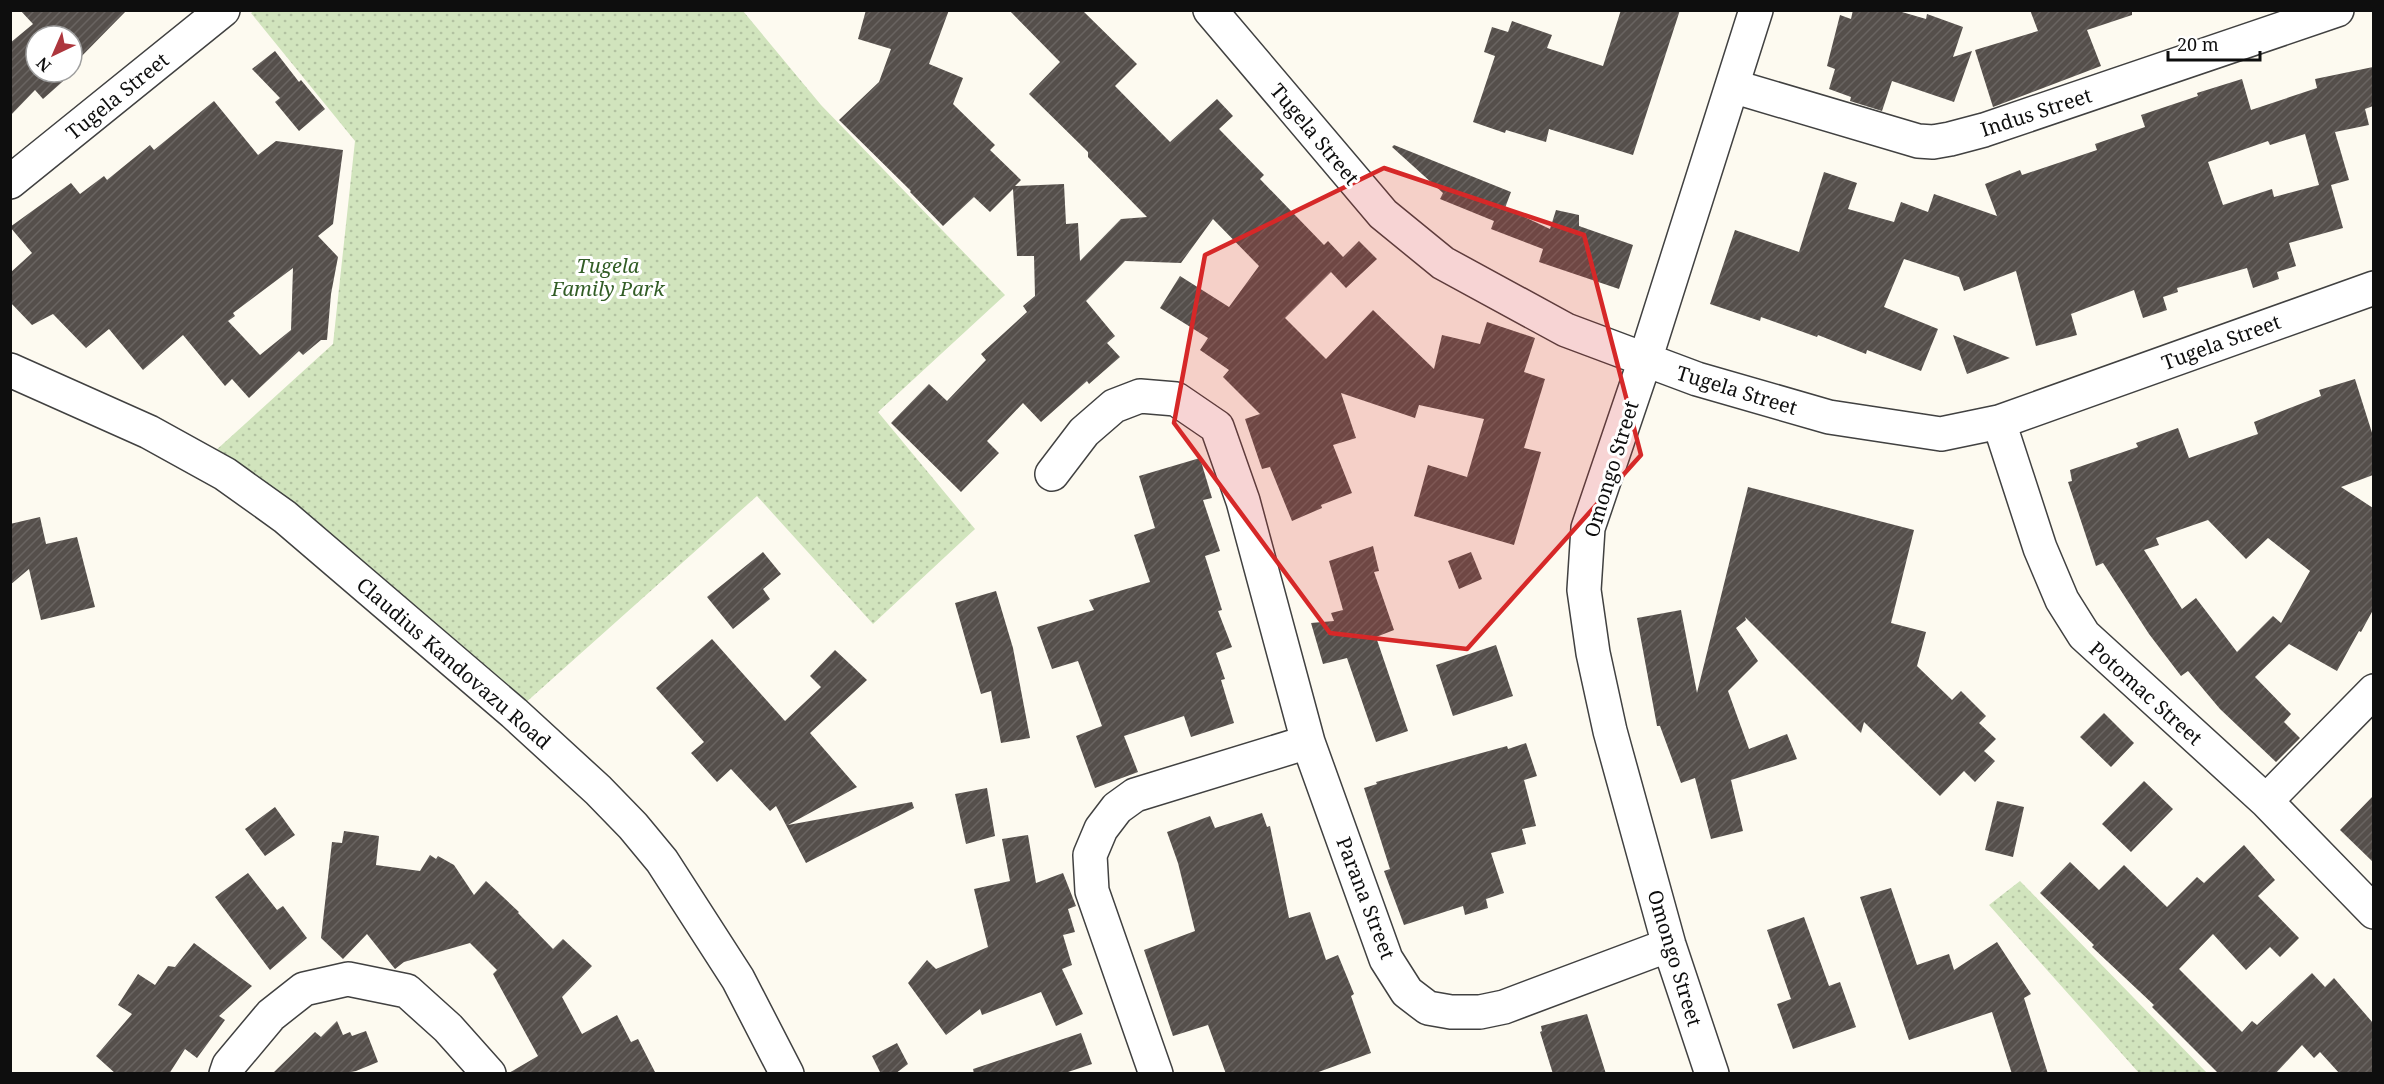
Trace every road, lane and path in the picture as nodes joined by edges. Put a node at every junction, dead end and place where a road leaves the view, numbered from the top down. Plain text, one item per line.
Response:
1 (1210, 10) edge
2 (1756, 10) edge
3 (2337, 10) edge
4 (219, 12) edge
5 (1732, 86) junction
6 (15, 168) edge
7 (2373, 288) edge
8 (1645, 360) junction
9 (10, 370) edge
10 (1999, 422) junction
11 (1052, 474) dead end
12 (2373, 691) edge
13 (1308, 742) junction
14 (2265, 801) junction
15 (2373, 912) edge
16 (1669, 945) junction
17 (226, 1074) edge
18 (489, 1074) edge
19 (788, 1074) edge
20 (1156, 1074) edge
21 (1712, 1074) edge

1 - 8 street, Tugela Street
2 - 5 street, Omongo Street
3 - 5 street, Indus Street
4 - 6 street, Tugela Street
5 - 8 street, Omongo Street
7 - 10 street, Tugela Street
8 - 10 street, Tugela Street
8 - 16 street, Omongo Street
9 - 19 street, Claudius Kandovazu Road
10 - 14 street, Potomac Street
11 - 13 street, Parana Street
12 - 14 street
13 - 16 street, Parana Street
13 - 20 street
14 - 15 street, Potomac Street
16 - 21 street, Omongo Street
17 - 18 street

